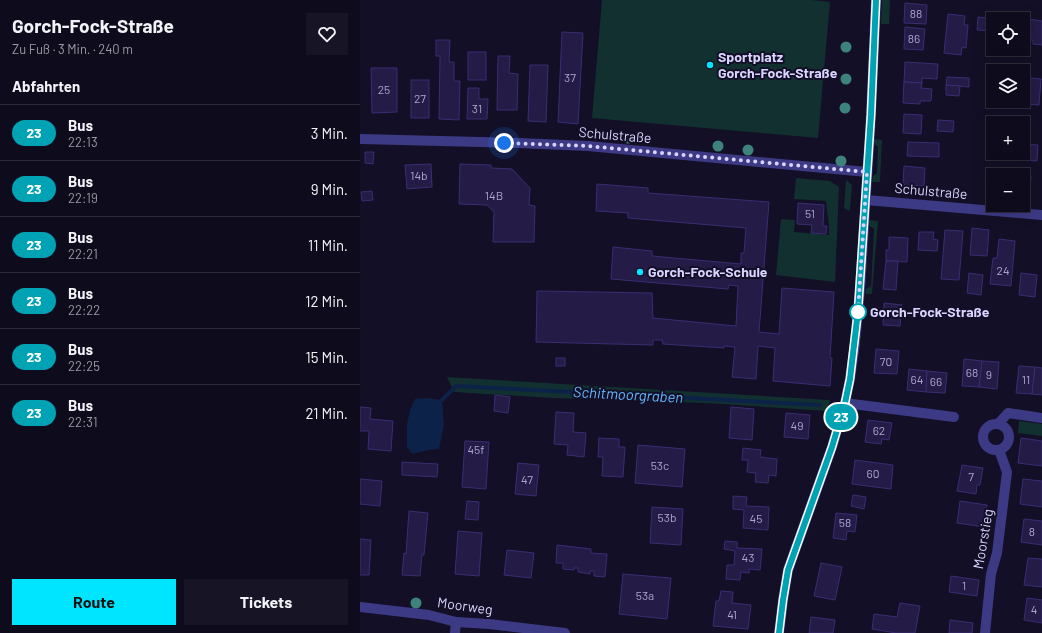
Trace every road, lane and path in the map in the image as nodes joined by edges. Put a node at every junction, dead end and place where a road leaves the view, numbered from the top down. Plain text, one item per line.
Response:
1 (876, 0) edge
2 (360, 139) edge
3 (867, 172) junction
4 (866, 200) junction
5 (1042, 215) edge
6 (845, 403) junction
7 (954, 417) dead end
8 (1042, 418) edge
9 (998, 424) junction
10 (1000, 450) junction
11 (360, 607) edge
12 (456, 622) junction
13 (455, 633) edge
14 (566, 633) edge
15 (779, 633) edge
16 (985, 633) edge

1 - 3 street
2 - 3 street, Schulstraße
3 - 4 street
4 - 5 street, Schulstraße
4 - 6 street
6 - 7 street
6 - 15 street
8 - 9 street
9 - 10 street
9 - 10 street
10 - 16 street, Moorstieg
11 - 12 street, Moorweg
12 - 13 street
12 - 14 street, Moorweg

